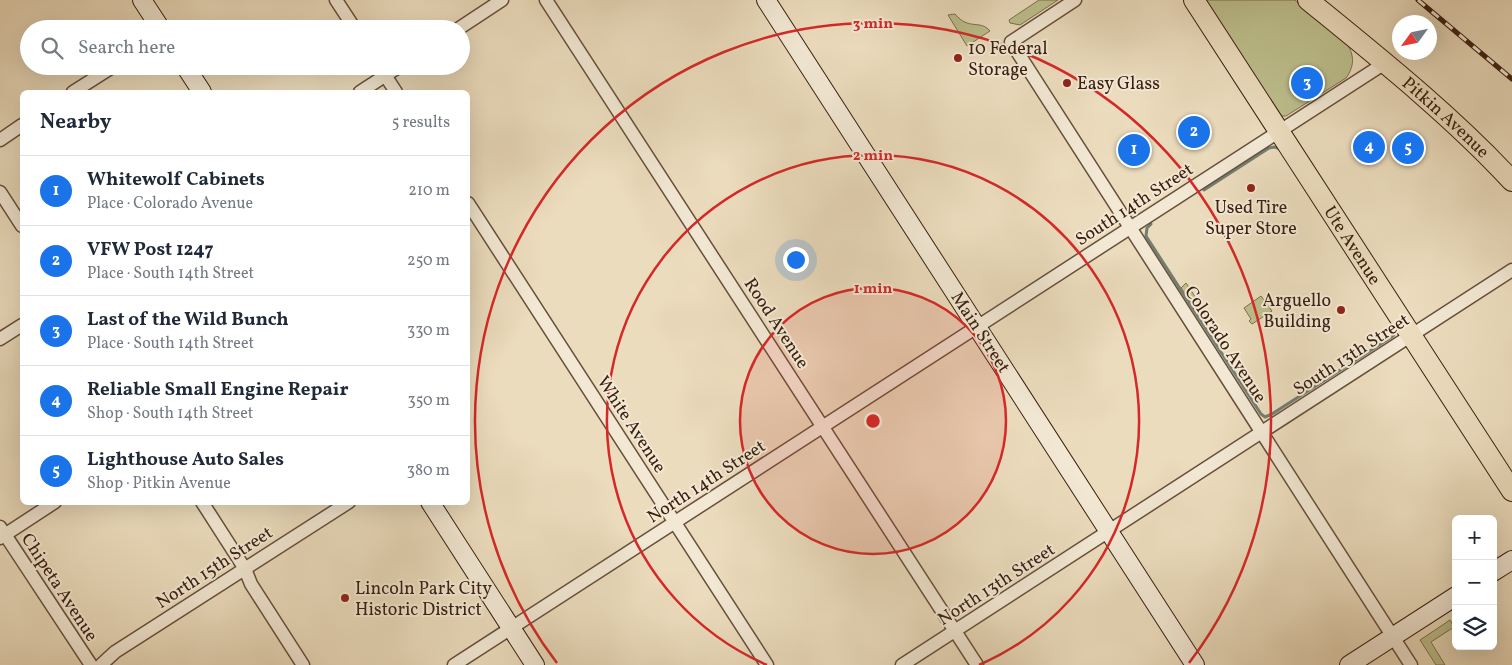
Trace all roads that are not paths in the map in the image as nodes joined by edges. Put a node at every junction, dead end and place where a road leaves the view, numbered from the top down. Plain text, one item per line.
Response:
1 (142, 0) edge
2 (336, 0) edge
3 (502, 0) edge
4 (546, 0) edge
5 (766, 0) edge
6 (1075, 0) edge
7 (1194, 0) edge
8 (1308, 0) edge
9 (155, 20) edge
10 (349, 20) edge
11 (470, 21) edge
12 (1385, 64) junction
13 (100, 75) edge
14 (191, 75) edge
15 (378, 75) edge
16 (385, 75) edge
17 (76, 90) edge
18 (201, 90) edge
19 (362, 90) edge
20 (395, 90) edge
21 (20, 126) edge
22 (1279, 132) junction
23 (0, 140) edge
24 (1512, 181) edge
25 (0, 192) edge
26 (470, 205) edge
27 (20, 223) edge
28 (1130, 228) junction
29 (1512, 270) edge
30 (20, 326) edge
31 (977, 326) junction
32 (1411, 336) junction
33 (0, 339) edge
34 (823, 426) junction
35 (1262, 432) junction
36 (1512, 491) edge
37 (50, 505) edge
38 (204, 505) edge
39 (344, 505) edge
40 (432, 505) edge
41 (674, 522) junction
42 (1109, 532) junction
43 (2, 533) edge
44 (1512, 560) edge
45 (245, 569) junction
46 (1497, 569) edge
47 (1452, 599) edge
48 (511, 628) junction
49 (955, 631) junction
50 (1394, 636) junction
51 (91, 665) edge
52 (102, 665) edge
53 (303, 665) edge
54 (454, 665) edge
55 (535, 665) edge
56 (767, 665) edge
57 (902, 665) edge
58 (977, 665) edge
59 (1195, 665) edge
60 (1348, 665) edge
61 (1411, 665) edge

1 - 9 street
2 - 10 street
3 - 11 street
4 - 34 street, Rood Avenue
5 - 31 street, Main Street
6 - 28 street, Colorado Avenue
7 - 22 main road, Ute Avenue
8 - 12 main road, Pitkin Avenue
12 - 22 street, South 14th Street
12 - 24 main road, Pitkin Avenue
13 - 17 street
14 - 18 street
15 - 19 street
16 - 20 street
21 - 23 street
22 - 28 street, South 14th Street
22 - 32 main road, Ute Avenue
25 - 27 street
26 - 41 street, White Avenue
28 - 31 street, South 14th Street
28 - 35 street, Colorado Avenue
29 - 32 street, South 13th Street
30 - 33 street
31 - 34 street, North 14th Street
31 - 42 street, Main Street
32 - 35 street, South 13th Street
32 - 36 main road, Ute Avenue
34 - 41 street, North 14th Street
34 - 49 street, Rood Avenue
35 - 42 street, South 13th Street
35 - 50 street, Colorado Avenue
37 - 43 street
38 - 45 street
39 - 45 street, North 15th Street
40 - 48 street
41 - 48 street, North 14th Street
41 - 56 street, White Avenue
42 - 49 street, North 13th Street
42 - 59 street, Main Street
43 - 51 street, Chipeta Avenue
44 - 46 street
45 - 52 street, North 15th Street
45 - 53 street
47 - 50 street
48 - 54 street, North 14th Street
48 - 55 street
49 - 57 street, North 13th Street
49 - 58 street, Rood Avenue
50 - 60 street
50 - 61 street, Colorado Avenue

